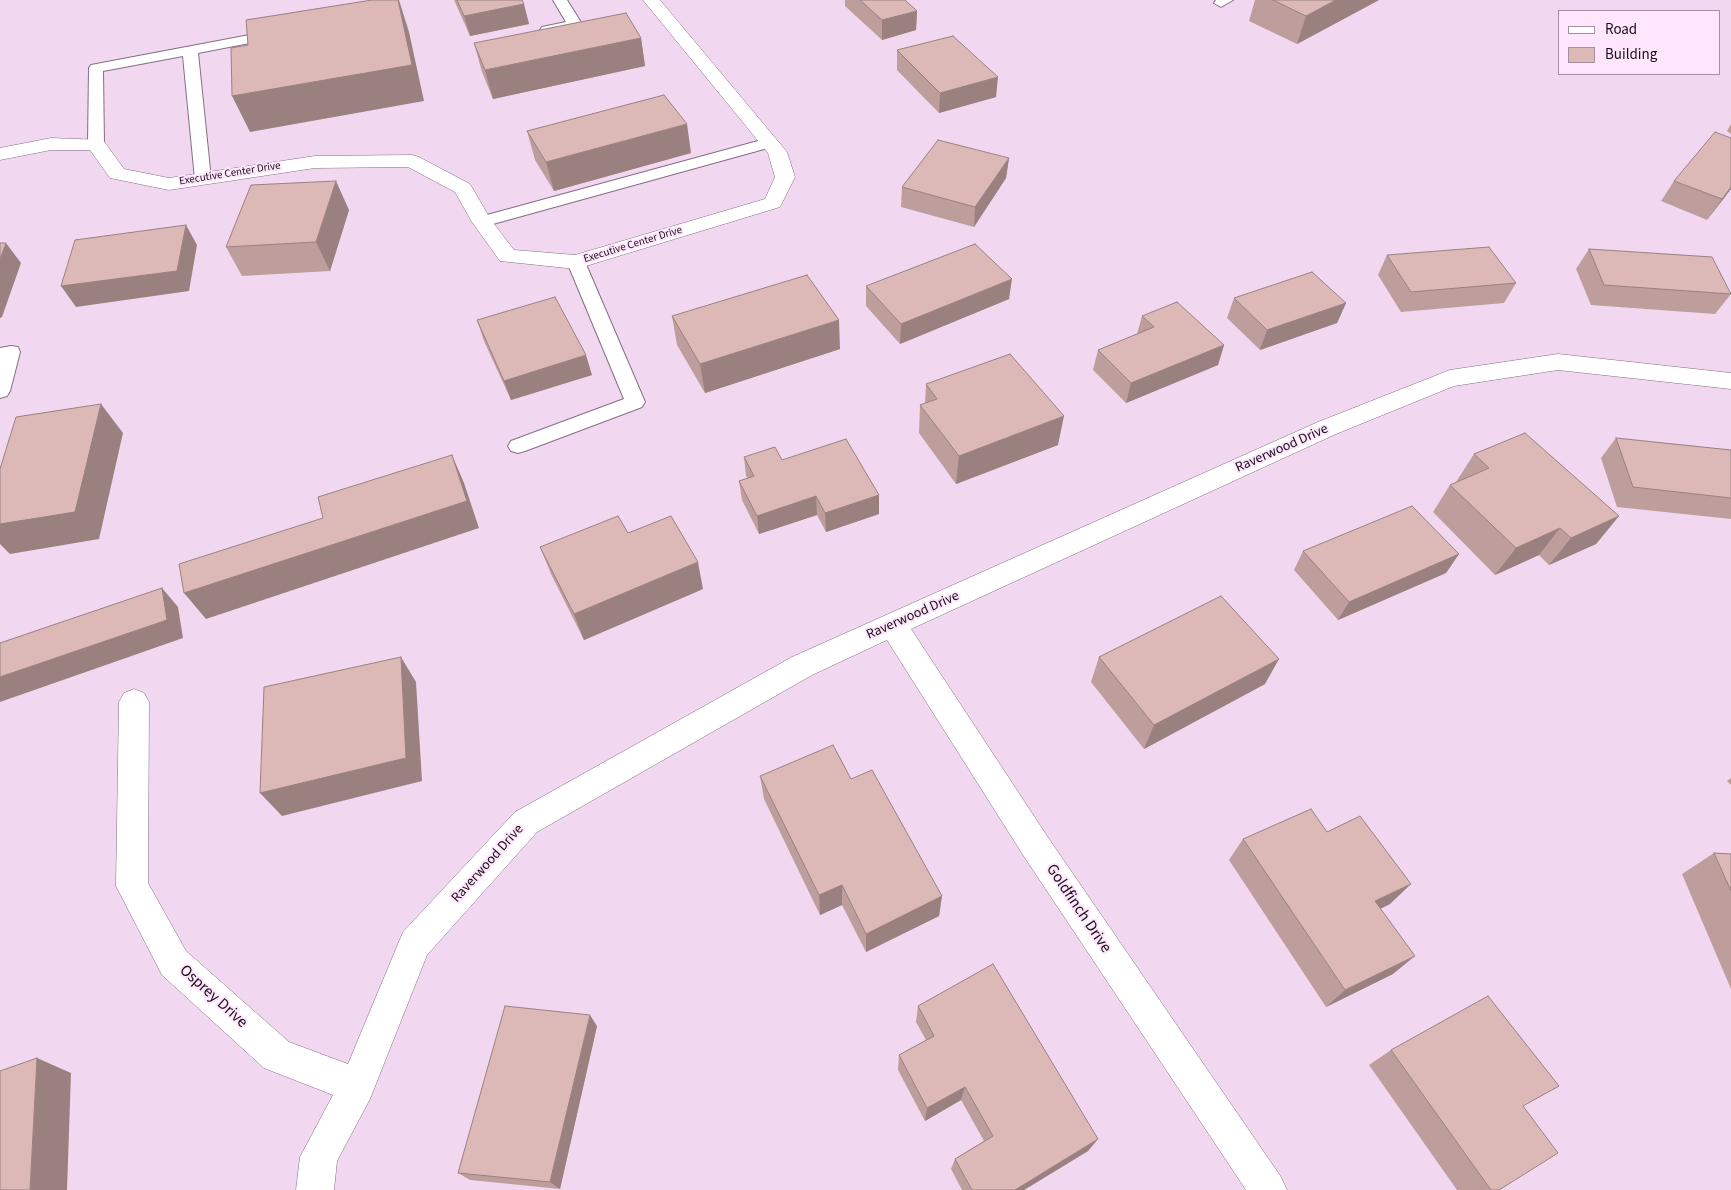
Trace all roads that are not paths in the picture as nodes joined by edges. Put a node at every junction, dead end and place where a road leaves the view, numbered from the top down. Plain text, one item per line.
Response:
1 (560, 0) edge
2 (651, 0) edge
3 (286, 32) edge
4 (530, 34) edge
5 (190, 50) junction
6 (769, 143) junction
7 (96, 144) junction
8 (0, 154) edge
9 (203, 178) junction
10 (482, 222) junction
11 (576, 262) junction
12 (0, 354) edge
13 (1731, 381) edge
14 (0, 391) edge
15 (518, 446) dead end
16 (893, 625) junction
17 (134, 702) dead end
18 (357, 1086) junction
19 (315, 1190) edge
20 (1268, 1190) edge

1 - 4 lane
2 - 6 street, Executive Center Drive
3 - 5 lane
5 - 7 lane
5 - 9 lane
6 - 10 lane
6 - 11 street, Executive Center Drive
7 - 8 street
7 - 9 street, Executive Center Drive
9 - 10 street, Executive Center Drive
10 - 11 street, Executive Center Drive
11 - 15 lane
12 - 14 lane
13 - 16 street, Raverwood Drive
16 - 18 street, Raverwood Drive
16 - 20 street, Goldfinch Drive
17 - 18 street, Osprey Drive
18 - 19 street, Raverwood Drive

